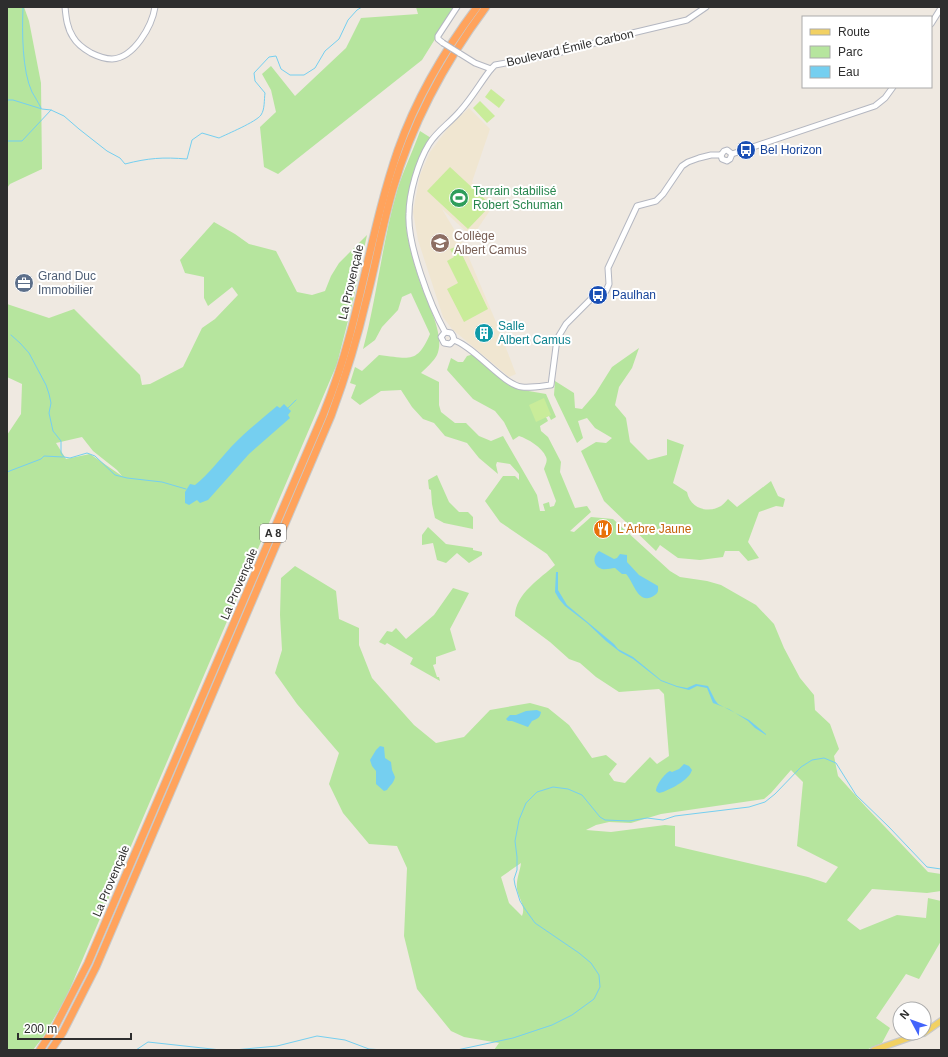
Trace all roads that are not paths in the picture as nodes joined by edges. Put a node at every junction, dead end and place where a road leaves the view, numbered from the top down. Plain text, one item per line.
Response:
1 (65, 7) edge
2 (155, 7) edge
3 (457, 7) edge
4 (476, 7) edge
5 (486, 7) edge
6 (706, 7) edge
7 (941, 8) edge
8 (932, 22) edge
9 (491, 69) junction
10 (892, 88) edge
11 (445, 332) junction
12 (454, 340) junction
13 (941, 1021) edge
14 (932, 1028) edge
15 (900, 1041) edge
16 (40, 1050) edge
17 (51, 1050) edge
18 (874, 1050) edge

1 - 2 street
3 - 9 street, Boulevard Émile Carbon, bridge
4 - 16 highway, La Provençale / A 8
5 - 17 highway, La Provençale / A 8
6 - 9 street, Boulevard Émile Carbon
7 - 8 street
9 - 11 street
10 - 12 street
11 - 12 street
11 - 12 street
13 - 14 main road
15 - 18 main road

